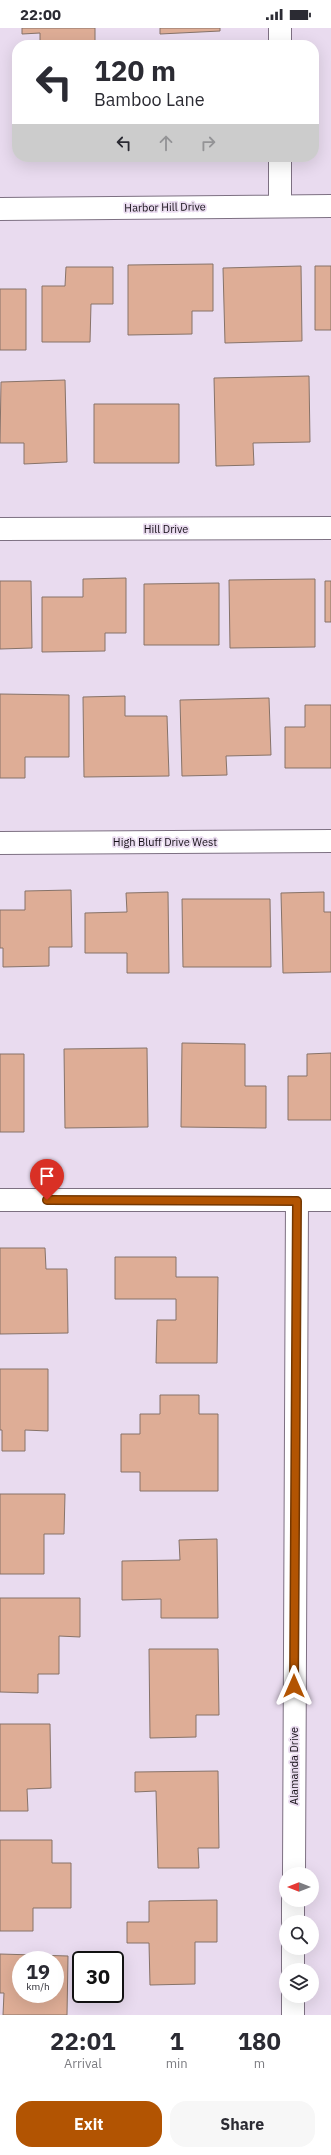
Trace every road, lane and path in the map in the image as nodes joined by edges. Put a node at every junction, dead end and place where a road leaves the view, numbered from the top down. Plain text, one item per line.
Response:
1 (280, 28) edge
2 (280, 40) edge
3 (280, 162) edge
4 (280, 206) junction
5 (331, 206) edge
6 (0, 209) edge
7 (331, 528) edge
8 (0, 529) edge
9 (331, 842) edge
10 (0, 843) edge
11 (0, 1200) edge
12 (331, 1200) edge
13 (297, 1201) junction
14 (294, 1867) edge
15 (293, 2003) edge
16 (293, 2015) edge

1 - 2 street
3 - 4 street
4 - 5 street, Harbor Hill Drive
4 - 6 street, Harbor Hill Drive
7 - 8 street, Hill Drive
9 - 10 street, High Bluff Drive West
11 - 13 street
12 - 13 street
13 - 14 street, Alamanda Drive
15 - 16 street

